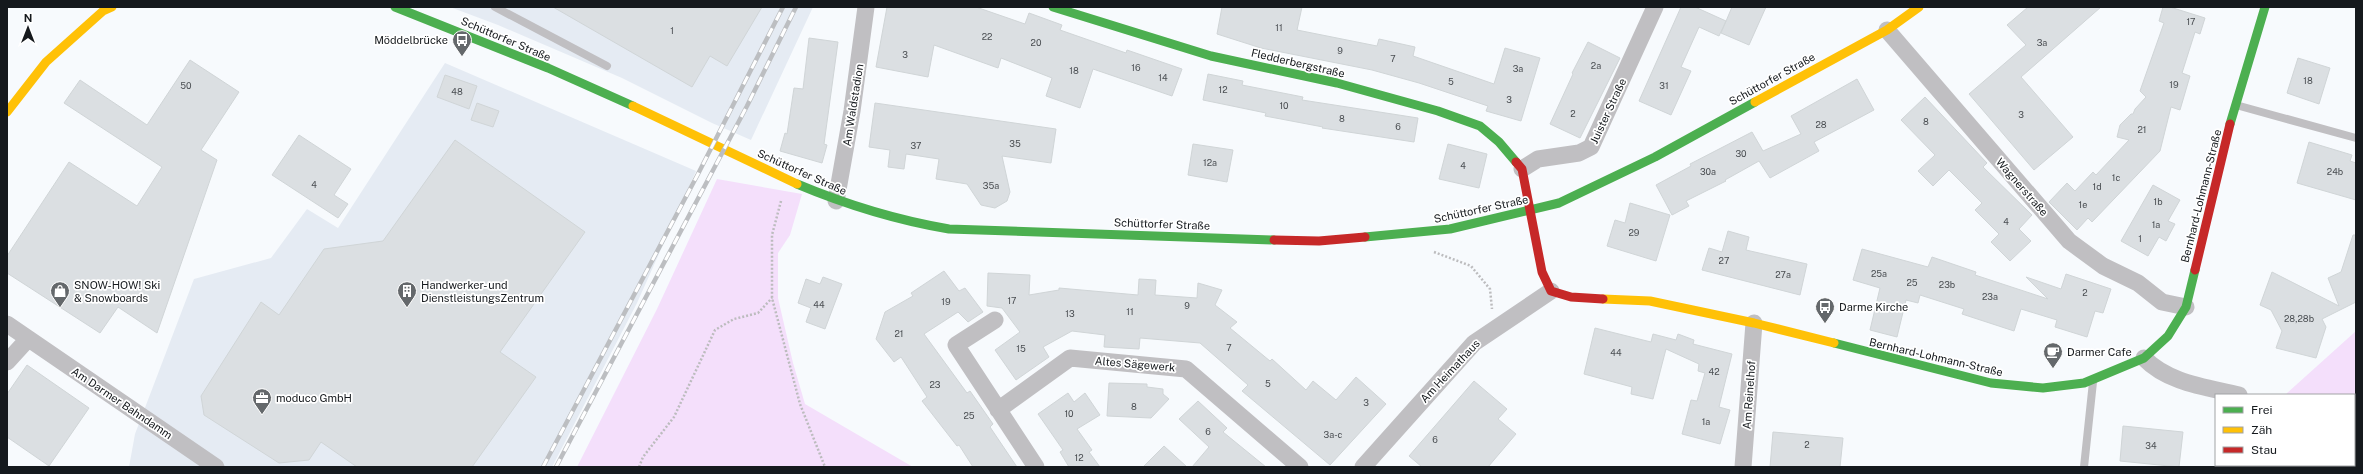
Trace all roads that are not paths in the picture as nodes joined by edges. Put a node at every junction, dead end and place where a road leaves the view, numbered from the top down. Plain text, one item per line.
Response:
1 (112, 7) edge
2 (395, 7) edge
3 (495, 7) edge
4 (866, 7) edge
5 (1053, 7) edge
6 (1654, 7) edge
7 (1919, 7) edge
8 (2265, 7) edge
9 (1886, 30) junction
10 (607, 66) dead end
11 (2235, 105) junction
12 (7, 112) edge
13 (2356, 138) edge
14 (1522, 169) junction
15 (836, 202) junction
16 (1531, 211) junction
17 (1551, 291) junction
18 (2186, 307) junction
19 (995, 320) dead end
20 (1754, 323) junction
21 (7, 324) edge
22 (28, 339) junction
23 (2144, 358) junction
24 (7, 362) edge
25 (2093, 379) junction
26 (2235, 394) edge
27 (998, 410) junction
28 (216, 467) edge
29 (1036, 467) edge
30 (1300, 467) edge
31 (1363, 467) edge
32 (1743, 467) edge
33 (2084, 467) edge

1 - 12 main road
2 - 15 main road, Schüttorfer Straße
3 - 10 lane
4 - 15 street, Am Waldstadion
5 - 14 main road, Fledderbergstraße
6 - 14 street, Juister Straße
7 - 9 main road, Schüttorfer Straße
8 - 11 main road, Bernhard-Lohmann-Straße
9 - 16 main road, Schüttorfer Straße
9 - 18 street, Wagnerstraße
11 - 13 lane
11 - 18 main road, Bernhard-Lohmann-Straße
14 - 16 main road
15 - 16 main road, Schüttorfer Straße
16 - 17 main road
17 - 20 main road, Bernhard-Lohmann-Straße
17 - 31 street, Am Heimathaus
18 - 23 main road, Bernhard-Lohmann-Straße
19 - 27 street
20 - 25 main road, Bernhard-Lohmann-Straße
20 - 32 street, Am Reinelhof
21 - 22 street, Am Darmer Bahndamm
22 - 24 street
22 - 28 street, Am Darmer Bahndamm
23 - 25 main road, Bernhard-Lohmann-Straße
23 - 26 street
25 - 33 lane
27 - 29 street
27 - 30 street, Altes Sägewerk

